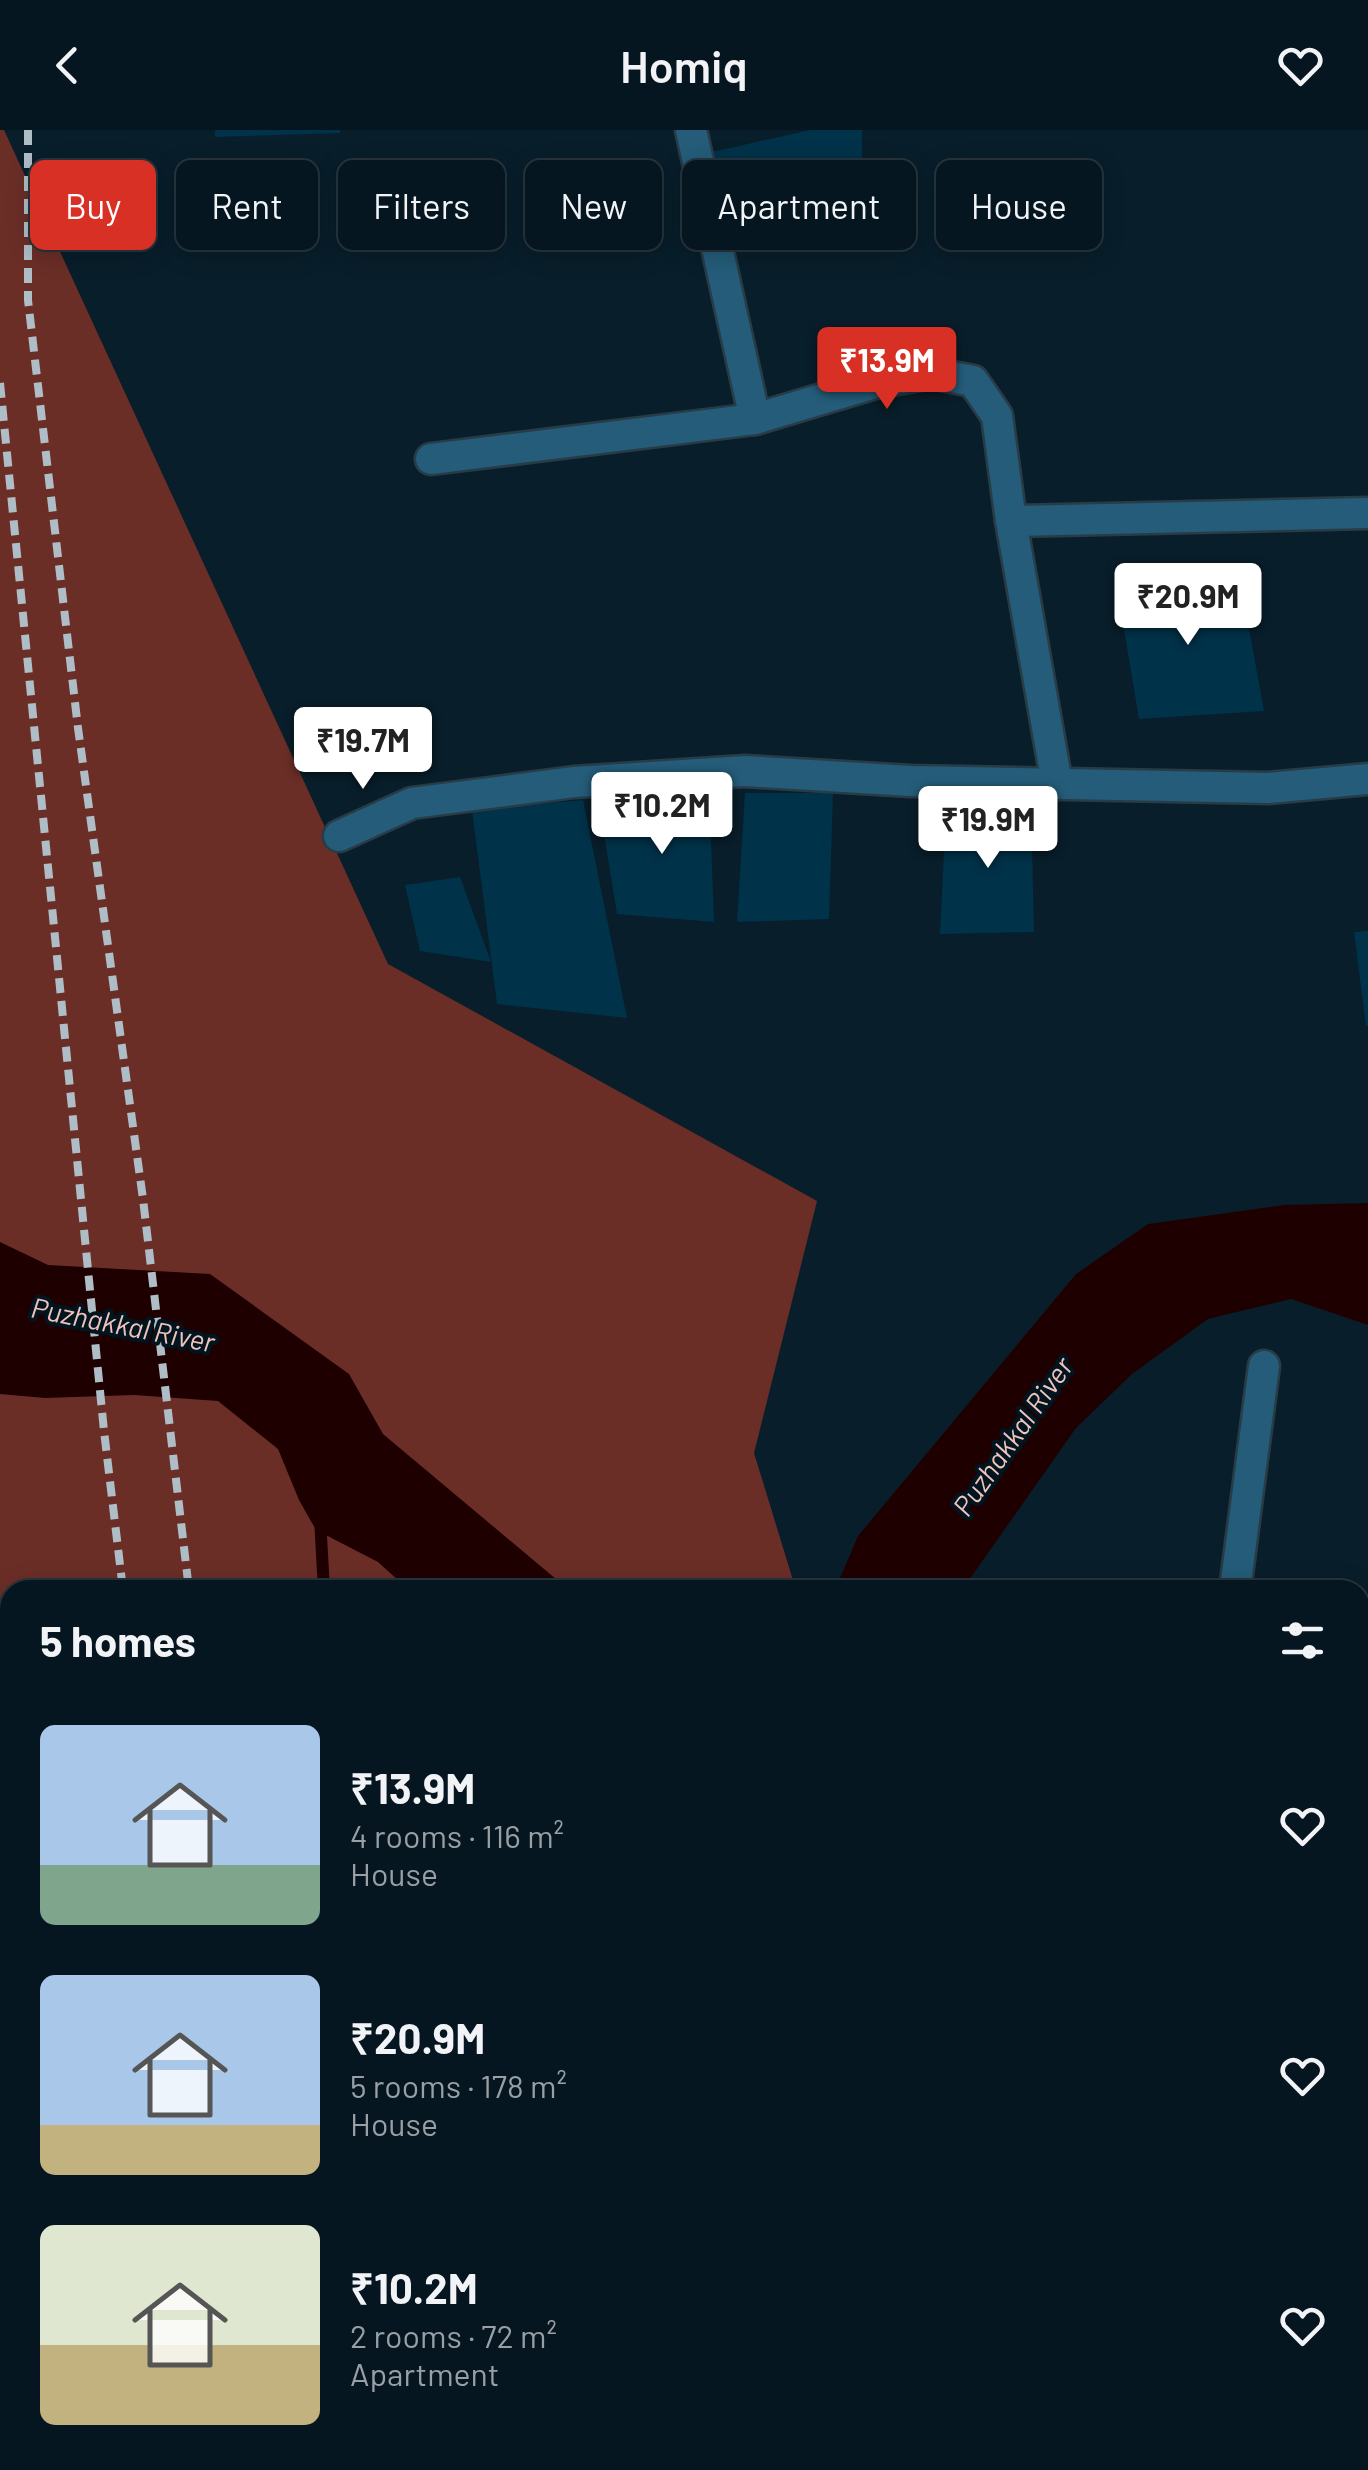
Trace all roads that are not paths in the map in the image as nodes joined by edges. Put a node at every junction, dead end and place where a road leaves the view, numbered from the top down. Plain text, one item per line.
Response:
1 (691, 130) edge
2 (755, 419) junction
3 (432, 459) dead end
4 (1368, 513) edge
5 (1011, 521) junction
6 (1368, 778) edge
7 (1057, 784) junction
8 (339, 836) dead end
9 (1264, 1366) dead end
10 (1237, 1580) edge

1 - 2 street
2 - 3 street
2 - 5 street
4 - 5 street
5 - 7 street
6 - 7 street
7 - 8 street
9 - 10 street

